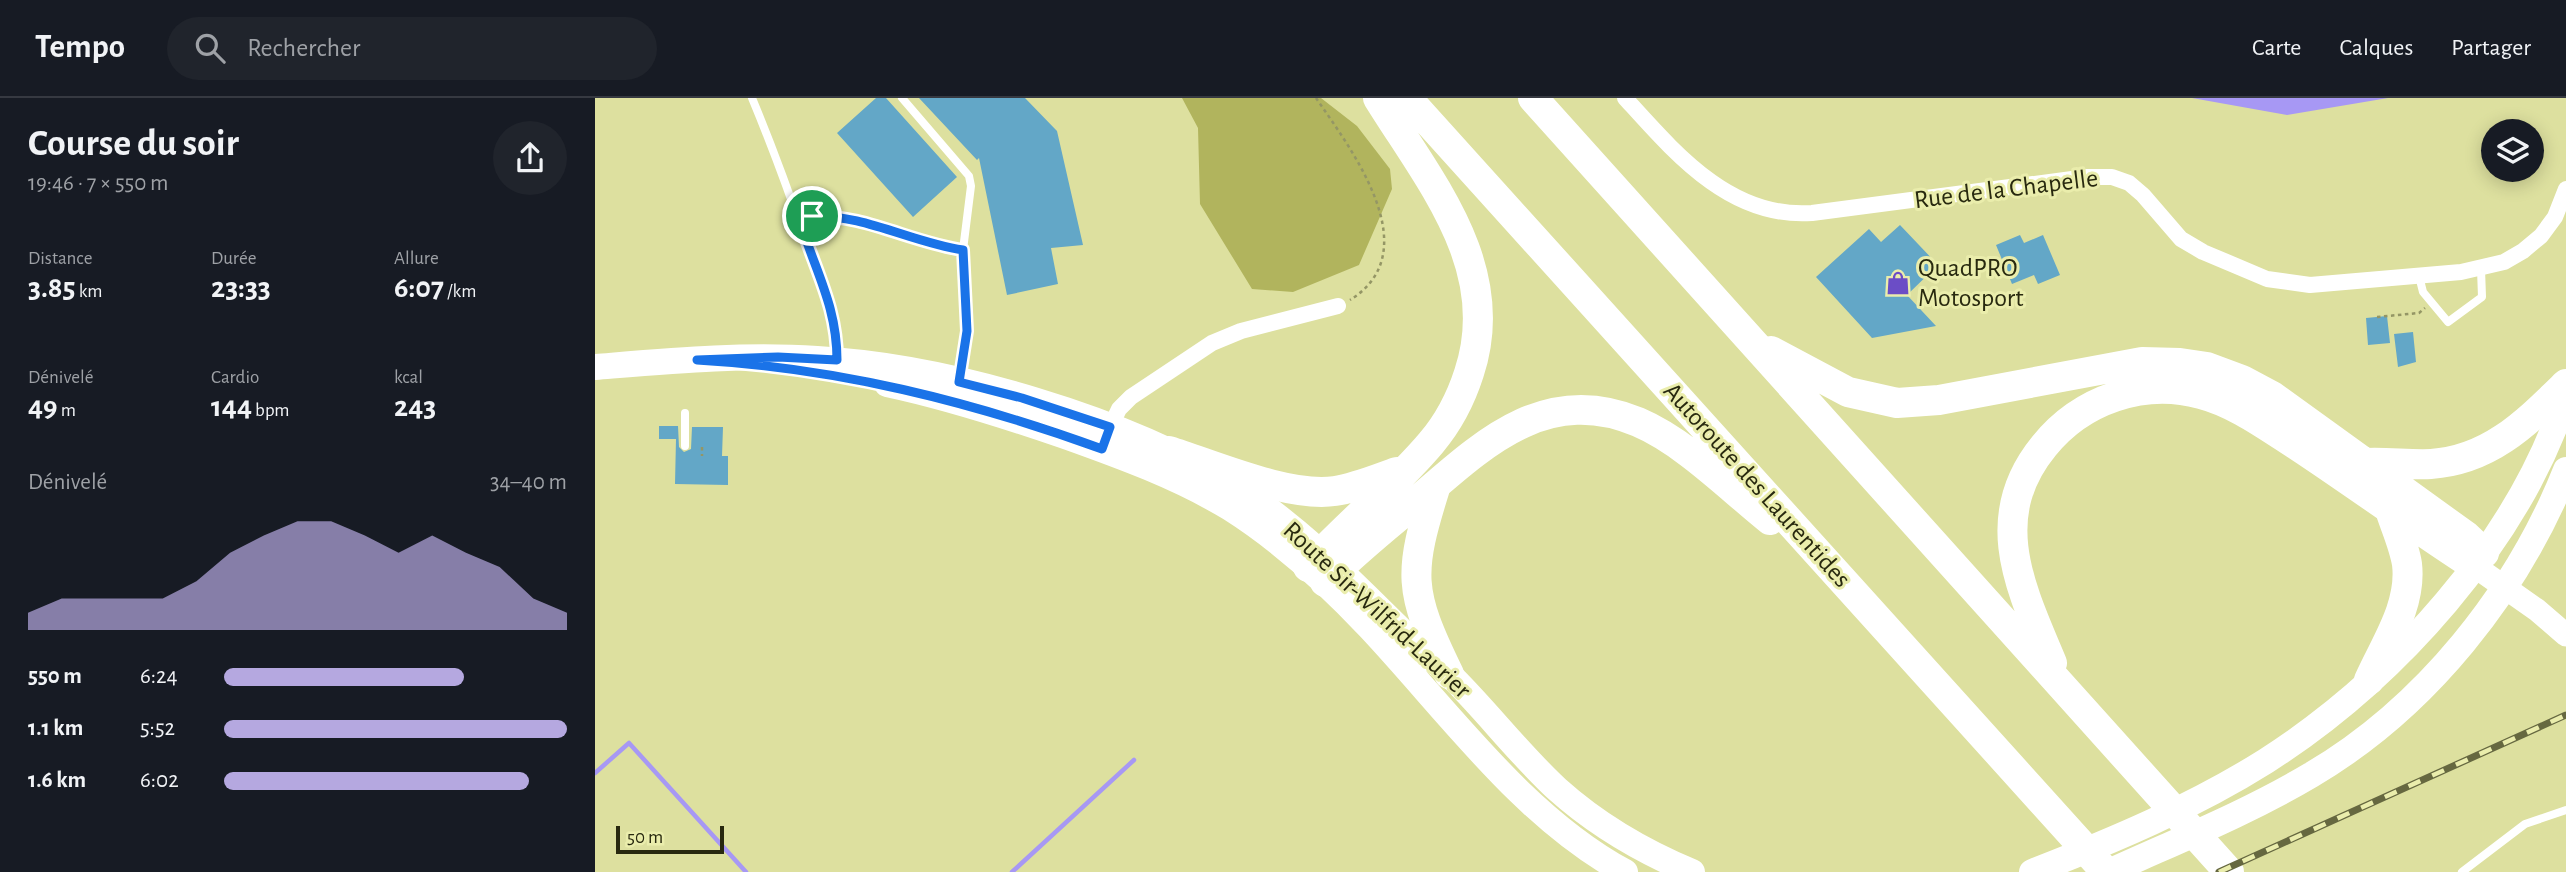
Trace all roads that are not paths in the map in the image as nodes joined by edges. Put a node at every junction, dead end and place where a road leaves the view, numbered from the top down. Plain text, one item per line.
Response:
1 (752, 98) edge
2 (902, 98) edge
3 (1378, 98) edge
4 (1408, 98) edge
5 (1532, 98) edge
6 (1625, 98) edge
7 (2566, 189) edge
8 (800, 221) junction
9 (963, 250) junction
10 (2481, 269) junction
11 (2419, 276) junction
12 (1338, 306) road end
13 (1750, 339) junction
14 (595, 367) edge
15 (837, 367) junction
16 (2566, 384) edge
17 (957, 391) junction
18 (2566, 395) edge
19 (685, 413) dead end
20 (1106, 438) junction
21 (685, 446) dead end
22 (1169, 451) junction
23 (2366, 463) junction
24 (1404, 470) junction
25 (2566, 470) edge
26 (1436, 485) junction
27 (2389, 508) junction
28 (2478, 559) junction
29 (1323, 567) junction
30 (1838, 575) junction
31 (2505, 587) junction
32 (2566, 635) edge
33 (1450, 674) junction
34 (2369, 680) junction
35 (2062, 686) junction
36 (2566, 810) edge
37 (1625, 872) edge
38 (1692, 872) edge
39 (2032, 872) edge
40 (2108, 872) edge
41 (2229, 872) edge
42 (2462, 872) edge

1 - 8 lane
2 - 9 lane
3 - 24 highway
4 - 30 highway, Autoroute des Laurentides
5 - 13 highway
6 - 11 street, Rue de la Chapelle
7 - 10 street, Rue de la Chapelle
8 - 9 lane
8 - 15 lane
9 - 17 lane
10 - 11 street, Rue de la Chapelle
10 - 11 lane
12 - 20 street
13 - 23 highway
13 - 35 highway
14 - 15 main road, Route Sir-Wilfrid-Laurier
15 - 17 main road, Route Sir-Wilfrid-Laurier
16 - 23 highway
17 - 20 main road, Route Sir-Wilfrid-Laurier
18 - 28 main road
19 - 21 lane
20 - 22 main road, Route Sir-Wilfrid-Laurier
20 - 29 main road, Route Sir-Wilfrid-Laurier
22 - 24 highway
22 - 29 main road, Route Sir-Wilfrid-Laurier
23 - 28 highway
24 - 29 highway
25 - 31 main road
26 - 29 highway
26 - 30 highway
26 - 33 highway
27 - 28 highway
27 - 34 highway
27 - 35 highway
28 - 31 street
28 - 34 main road
29 - 33 main road, Route Sir-Wilfrid-Laurier
29 - 37 main road, Route Sir-Wilfrid-Laurier
30 - 40 highway, Autoroute des Laurentides
31 - 32 street
31 - 40 main road
33 - 38 main road, Route Sir-Wilfrid-Laurier
34 - 39 main road
35 - 41 highway
36 - 42 lane

